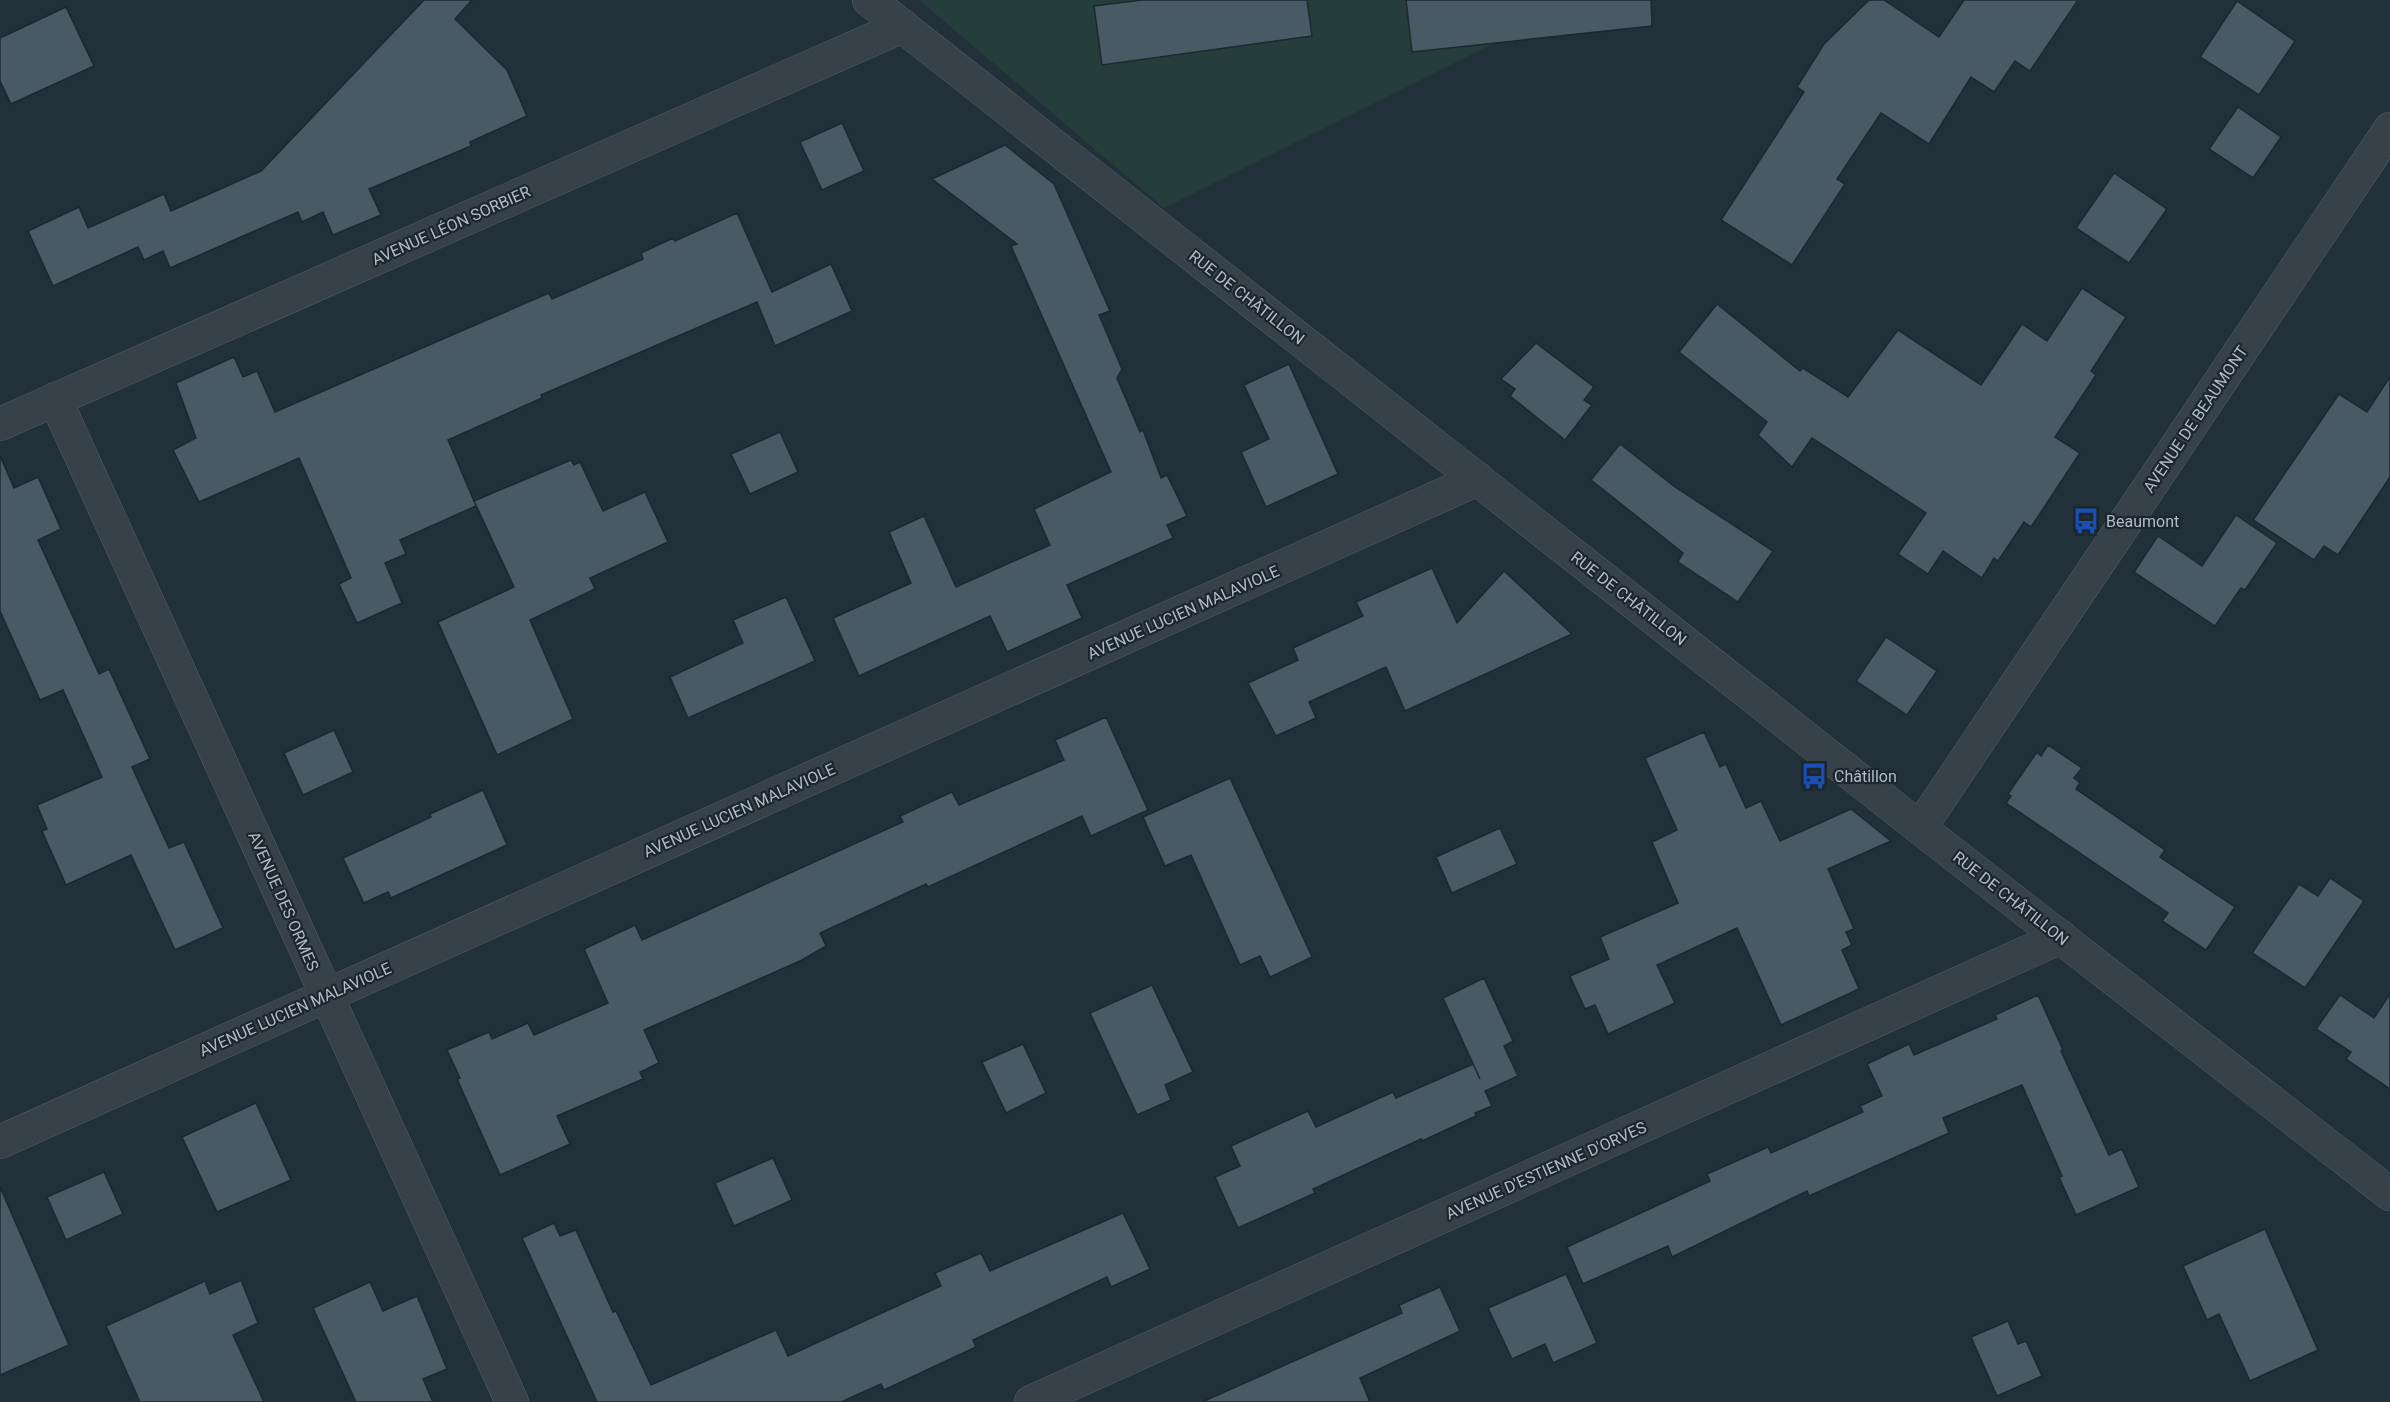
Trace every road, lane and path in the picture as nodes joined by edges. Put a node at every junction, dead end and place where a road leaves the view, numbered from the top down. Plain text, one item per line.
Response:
1 (869, 0) edge
2 (903, 26) junction
3 (2388, 137) edge
4 (55, 399) junction
5 (0, 424) edge
6 (1478, 479) junction
7 (1920, 828) junction
8 (2061, 937) junction
9 (327, 995) junction
10 (0, 1142) edge
11 (2390, 1194) edge
12 (512, 1402) edge
13 (1030, 1402) edge

1 - 2 street, RUE DE CHÂTILLON
2 - 4 street, AVENUE LÉON SORBIER
2 - 6 street, RUE DE CHÂTILLON
3 - 7 street, AVENUE DE BEAUMONT
4 - 5 street, AVENUE LÉON SORBIER
4 - 9 street, AVENUE DES ORMES
6 - 7 street, RUE DE CHÂTILLON
6 - 9 street, AVENUE LUCIEN MALAVIOLE
7 - 8 street, RUE DE CHÂTILLON
8 - 11 street, RUE DE CHÂTILLON
8 - 13 street, AVENUE D'ESTIENNE D'ORVES
9 - 10 street, AVENUE LUCIEN MALAVIOLE
9 - 12 street, AVENUE DES ORMES

